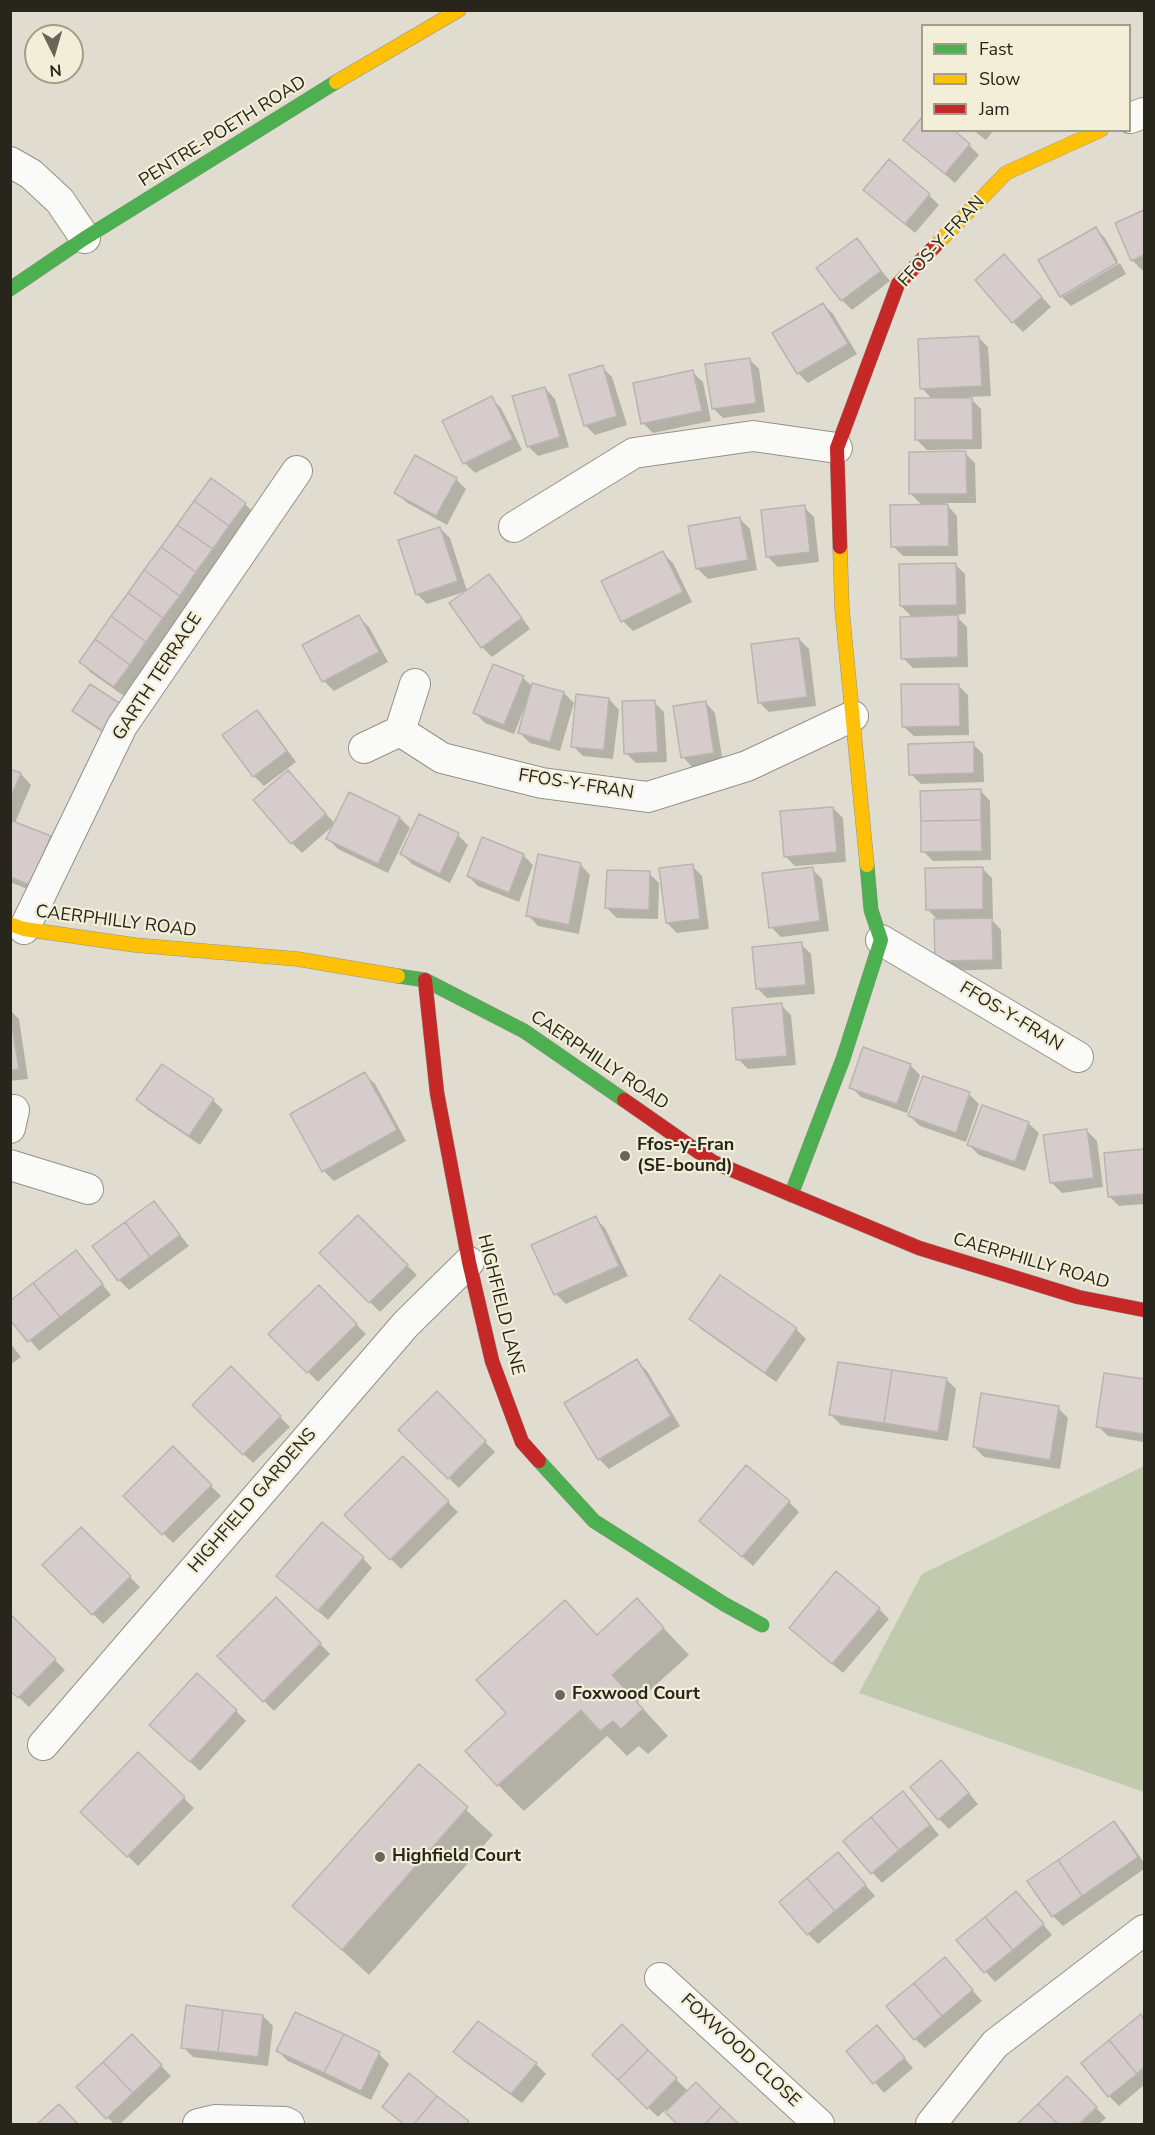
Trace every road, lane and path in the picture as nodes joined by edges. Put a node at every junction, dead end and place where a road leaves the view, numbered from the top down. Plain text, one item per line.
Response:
1 (459, 10) edge
2 (1097, 132) edge
3 (10, 162) edge
4 (85, 238) junction
5 (10, 289) edge
6 (837, 448) junction
7 (297, 471) dead end
8 (514, 527) dead end
9 (415, 684) dead end
10 (853, 716) junction
11 (400, 731) junction
12 (364, 748) dead end
13 (17, 927) edge
14 (881, 940) junction
15 (425, 980) junction
16 (1078, 1057) dead end
17 (10, 1165) edge
18 (88, 1189) dead end
19 (791, 1195) junction
20 (468, 1262) junction
21 (1144, 1310) edge
22 (762, 1625) dead end
23 (43, 1745) dead end
24 (1144, 1930) edge
25 (660, 1978) dead end
26 (198, 2124) edge
27 (289, 2124) edge
28 (819, 2124) edge
29 (931, 2124) edge

1 - 4 street, PENTRE-POETH ROAD
2 - 6 street, FFOS-Y-FRAN
3 - 4 street
4 - 5 street, PENTRE-POETH ROAD
6 - 8 street
6 - 10 street, FFOS-Y-FRAN
7 - 13 street, GARTH TERRACE
9 - 11 street
10 - 11 street, FFOS-Y-FRAN
10 - 14 street, FFOS-Y-FRAN
11 - 12 street
13 - 15 street, CAERPHILLY ROAD
14 - 16 street, FFOS-Y-FRAN
14 - 19 street
15 - 19 street, CAERPHILLY ROAD
15 - 20 street, HIGHFIELD LANE
17 - 18 street
19 - 21 street, CAERPHILLY ROAD
20 - 22 street, HIGHFIELD LANE
20 - 23 street, HIGHFIELD GARDENS
24 - 29 street
25 - 28 street, FOXWOOD CLOSE
26 - 27 street

